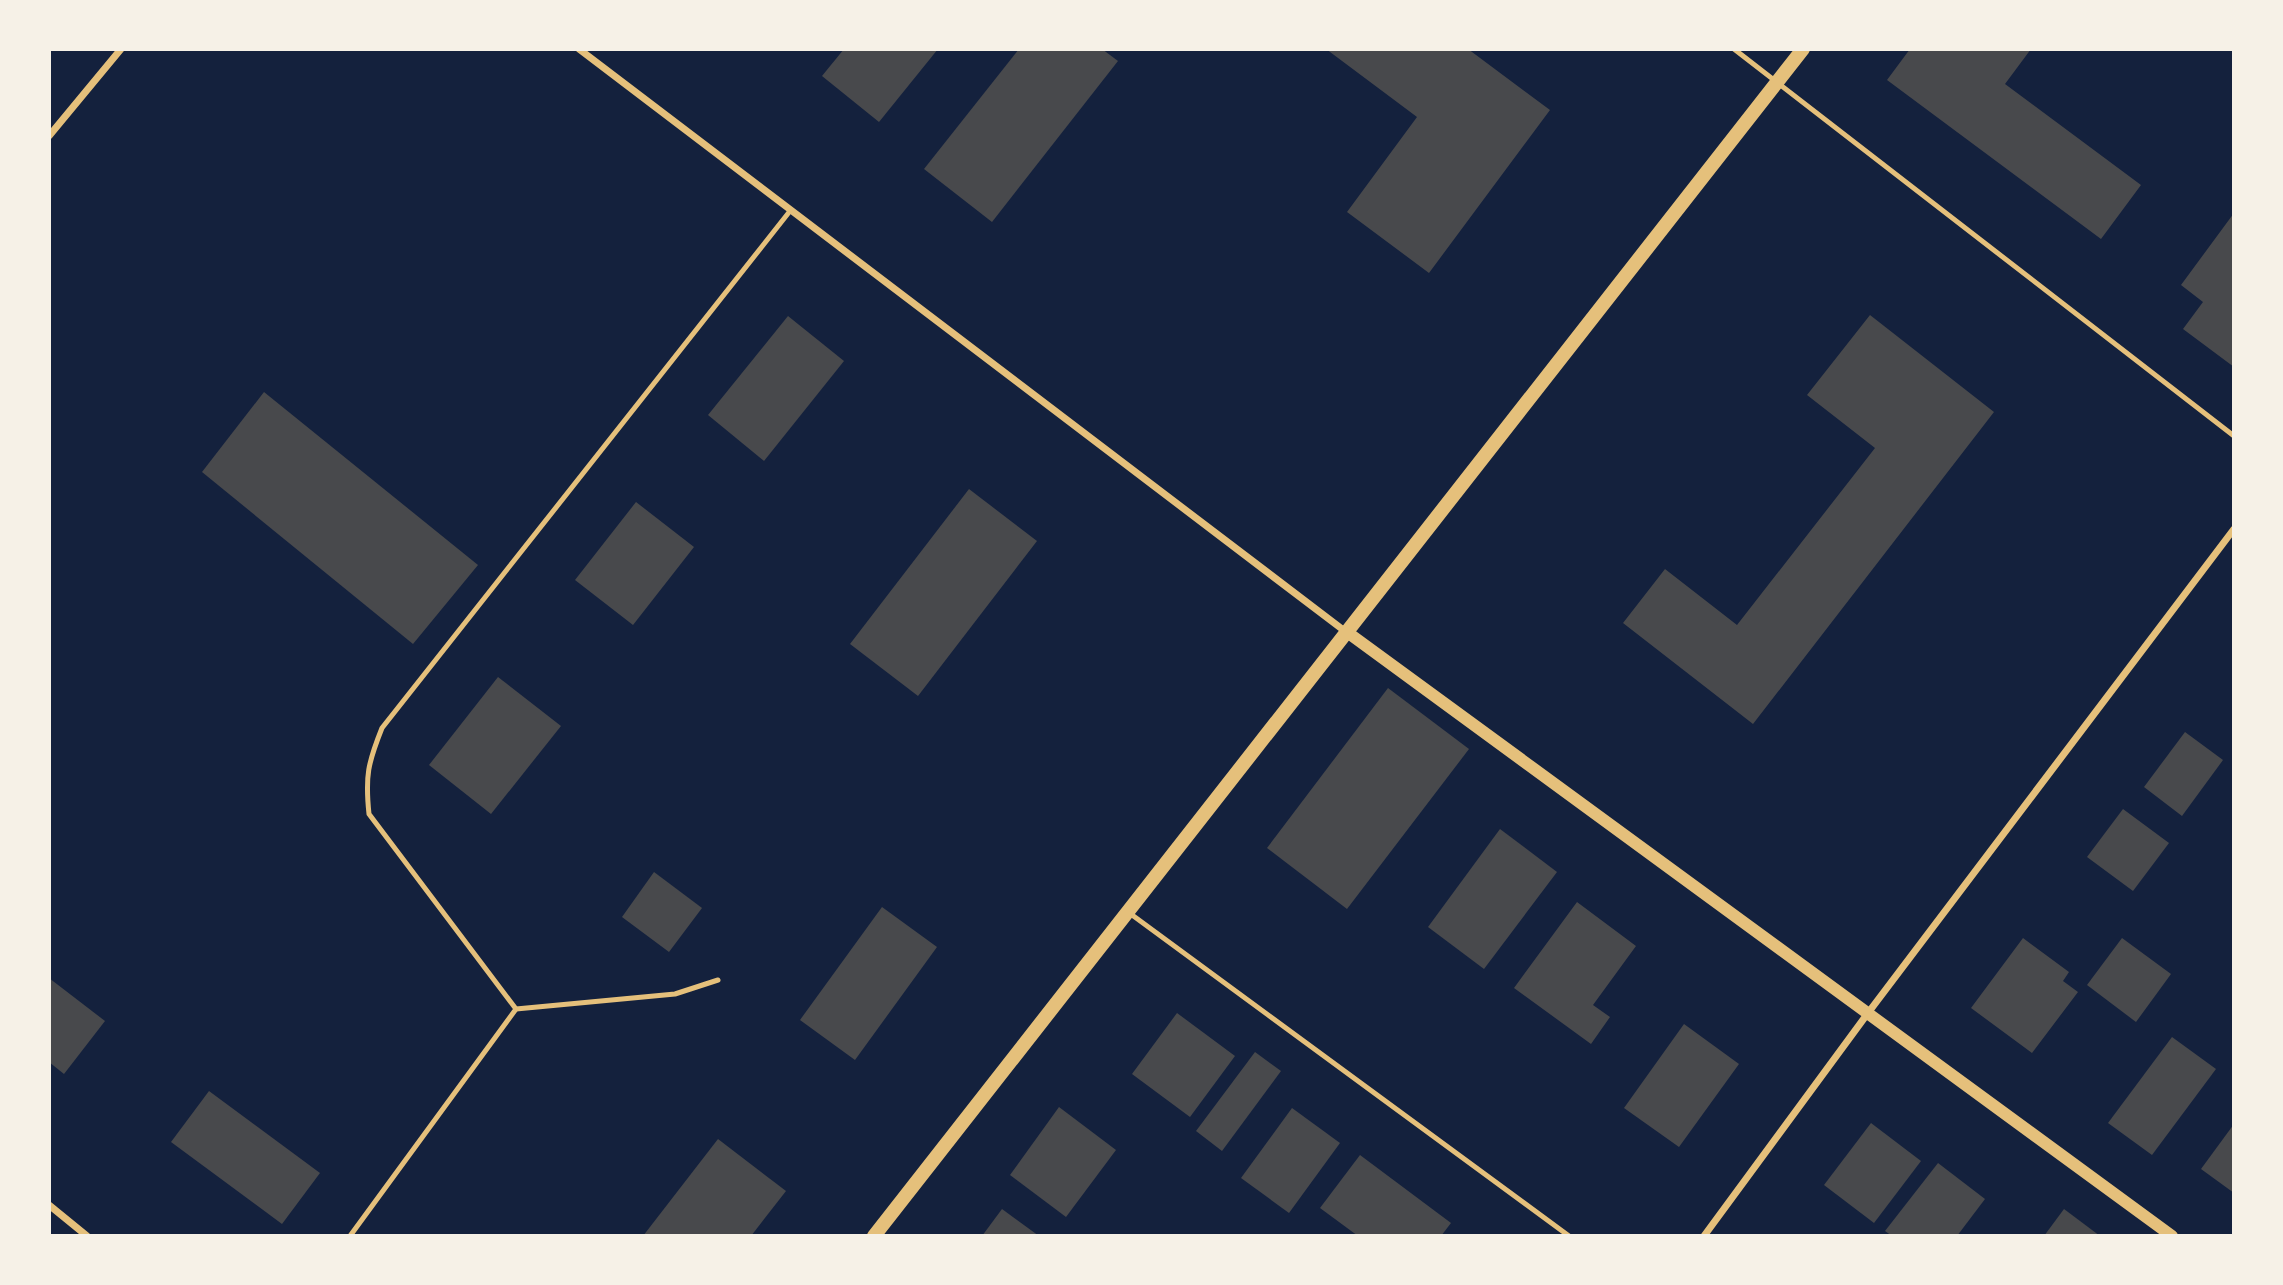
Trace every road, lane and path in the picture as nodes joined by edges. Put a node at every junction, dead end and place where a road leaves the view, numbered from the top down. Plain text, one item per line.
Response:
1 (121, 49) edge
2 (579, 49) edge
3 (1734, 49) edge
4 (1803, 49) edge
5 (1777, 83) junction
6 (49, 136) edge
7 (790, 211) junction
8 (2234, 436) edge
9 (2234, 529) edge
10 (1347, 632) junction
11 (1128, 912) junction
12 (718, 980) dead end
13 (516, 1009) junction
14 (1868, 1013) junction
15 (49, 1205) edge
16 (87, 1236) edge
17 (350, 1236) edge
18 (874, 1236) edge
19 (1569, 1236) edge
20 (1704, 1236) edge
21 (2172, 1236) edge

1 - 6 street
2 - 7 street
3 - 5 lane
4 - 5 main road
5 - 8 lane
5 - 10 main road
7 - 10 street
7 - 13 lane
9 - 14 street
10 - 11 main road
10 - 14 street
11 - 18 main road
11 - 19 lane
12 - 13 lane
13 - 17 lane
14 - 20 street
14 - 21 street
15 - 16 street

